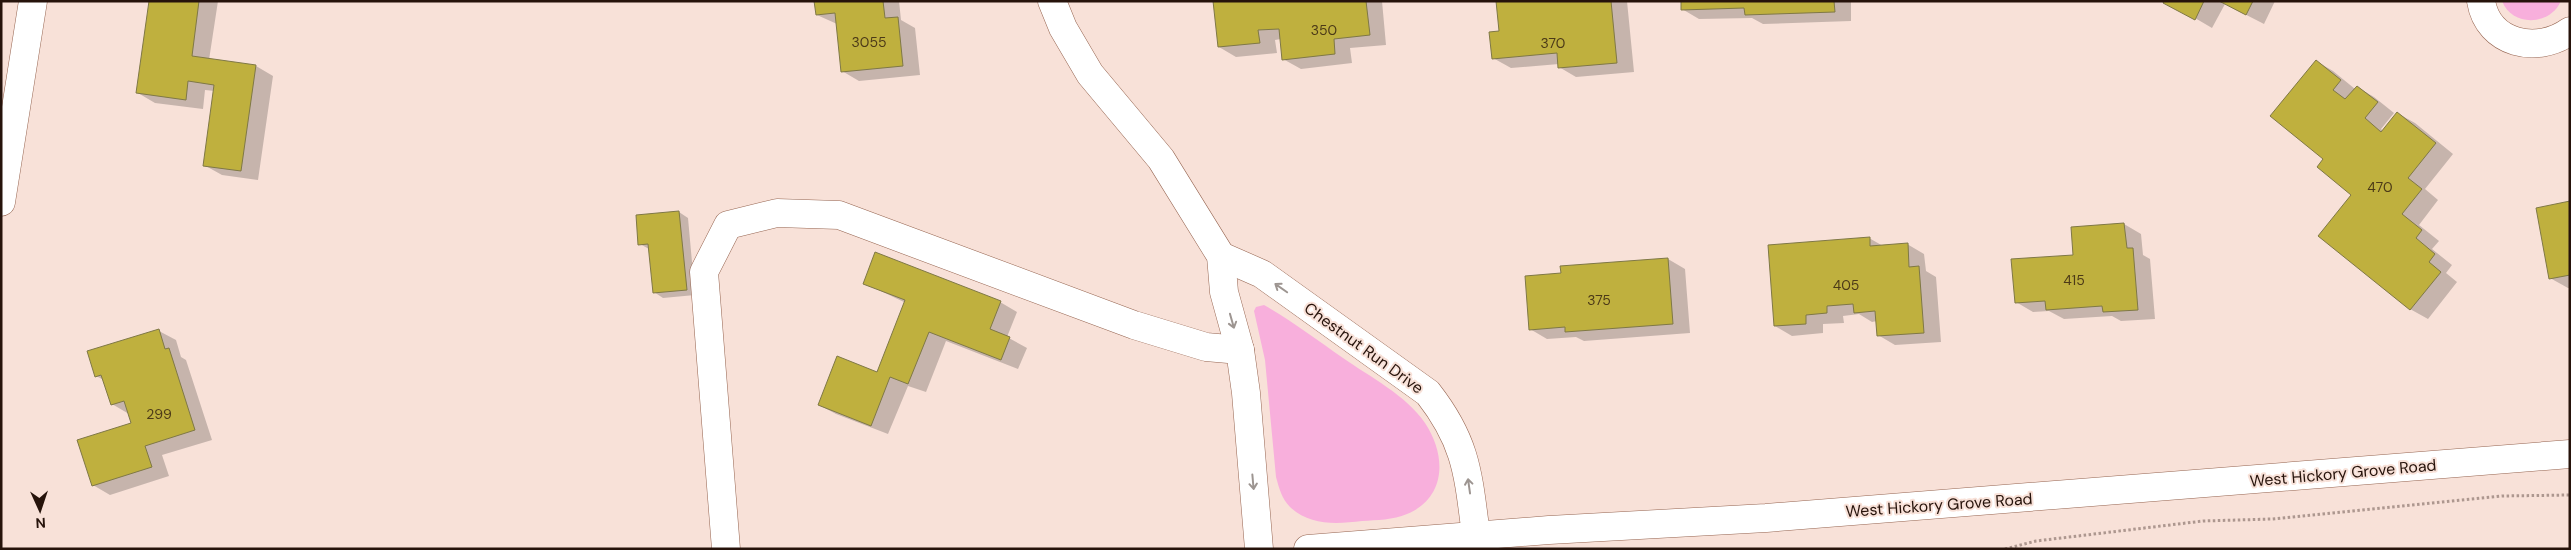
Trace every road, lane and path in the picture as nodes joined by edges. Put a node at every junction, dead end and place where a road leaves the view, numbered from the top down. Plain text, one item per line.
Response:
1 (34, 1) edge
2 (1052, 1) edge
3 (2480, 1) edge
4 (2570, 31) edge
5 (1, 202) edge
6 (1221, 256) junction
7 (1240, 350) junction
8 (2570, 454) edge
9 (2570, 496) edge
10 (1476, 535) junction
11 (726, 549) edge
12 (1259, 549) edge
13 (1308, 549) edge
14 (2004, 549) edge

1 - 5 street
2 - 6 street
3 - 4 street
6 -> 7 street
10 -> 6 street, Chestnut Run Drive
7 - 11 street
7 -> 12 street
8 - 10 street, West Hickory Grove Road
9 - 14 path
10 - 13 street, West Hickory Grove Road

